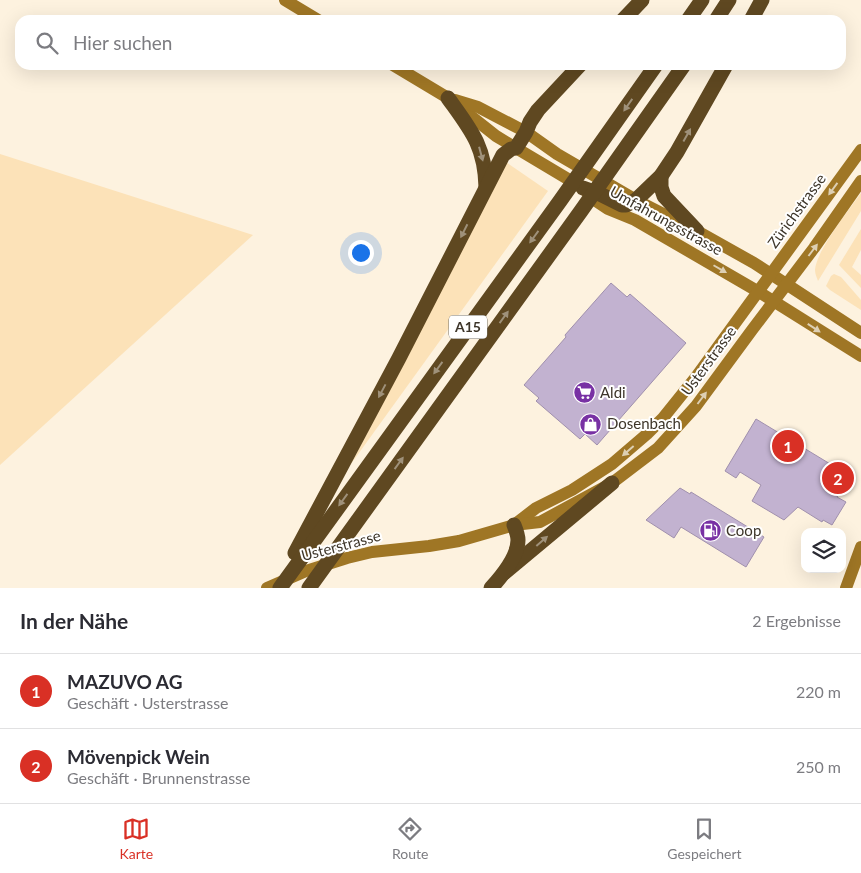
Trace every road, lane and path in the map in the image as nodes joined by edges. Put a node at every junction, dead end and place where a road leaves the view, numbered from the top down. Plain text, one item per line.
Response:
1 (285, 0) edge
2 (642, 0) edge
3 (702, 0) edge
4 (729, 0) edge
5 (762, 0) edge
6 (310, 15) edge
7 (628, 15) edge
8 (692, 15) edge
9 (719, 15) edge
10 (754, 15) edge
11 (401, 70) edge
12 (575, 70) edge
13 (652, 70) edge
14 (680, 70) edge
15 (723, 70) edge
16 (448, 98) junction
17 (526, 132) junction
18 (516, 148) junction
19 (861, 150) edge
20 (661, 176) junction
21 (861, 181) edge
22 (486, 187) junction
23 (583, 188) joint
24 (613, 200) junction
25 (636, 200) junction
26 (698, 231) junction
27 (771, 274) junction
28 (786, 284) junction
29 (759, 292) junction
30 (773, 301) junction
31 (861, 333) edge
32 (861, 356) edge
33 (612, 483) junction
34 (514, 525) junction
35 (859, 552) edge
36 (504, 573) junction
37 (267, 588) edge
38 (278, 588) edge
39 (309, 588) edge
40 (492, 588) edge
41 (846, 588) edge

1 - 6 main road
2 - 7 highway
3 - 8 highway
4 - 9 highway
5 - 10 highway
11 - 16 main road, Umfahrungsstrasse
12 - 17 highway
13 -> 38 highway, A15
39 -> 14 highway, A15
20 -> 15 highway
16 - 17 main road, Umfahrungsstrasse
16 - 18 main road, Umfahrungsstrasse
16 -> 22 highway
17 - 18 highway
17 - 24 main road, Umfahrungsstrasse
18 - 22 highway
18 - 23 main road, Umfahrungsstrasse
19 -> 27 main road, Zürichstrasse
20 - 25 highway
20 - 26 highway
28 -> 21 main road
22 -> 38 highway
23 - 24 highway
24 - 25 highway
24 -> 29 main road, Umfahrungsstrasse
25 - 26 main road, Umfahrungsstrasse
26 - 27 main road, Umfahrungsstrasse
27 - 28 main road, Umfahrungsstrasse
27 - 29 main road, Zürichstrasse
28 - 30 main road
28 - 31 main road, Umfahrungsstrasse
29 - 30 main road, Umfahrungsstrasse
29 -> 34 main road, Usterstrasse
30 -> 32 main road, Umfahrungsstrasse
33 -> 30 main road, Usterstrasse
33 - 34 main road, Usterstrasse
36 -> 33 highway
34 - 36 highway
34 - 37 main road, Usterstrasse
35 - 41 main road
36 - 40 highway

